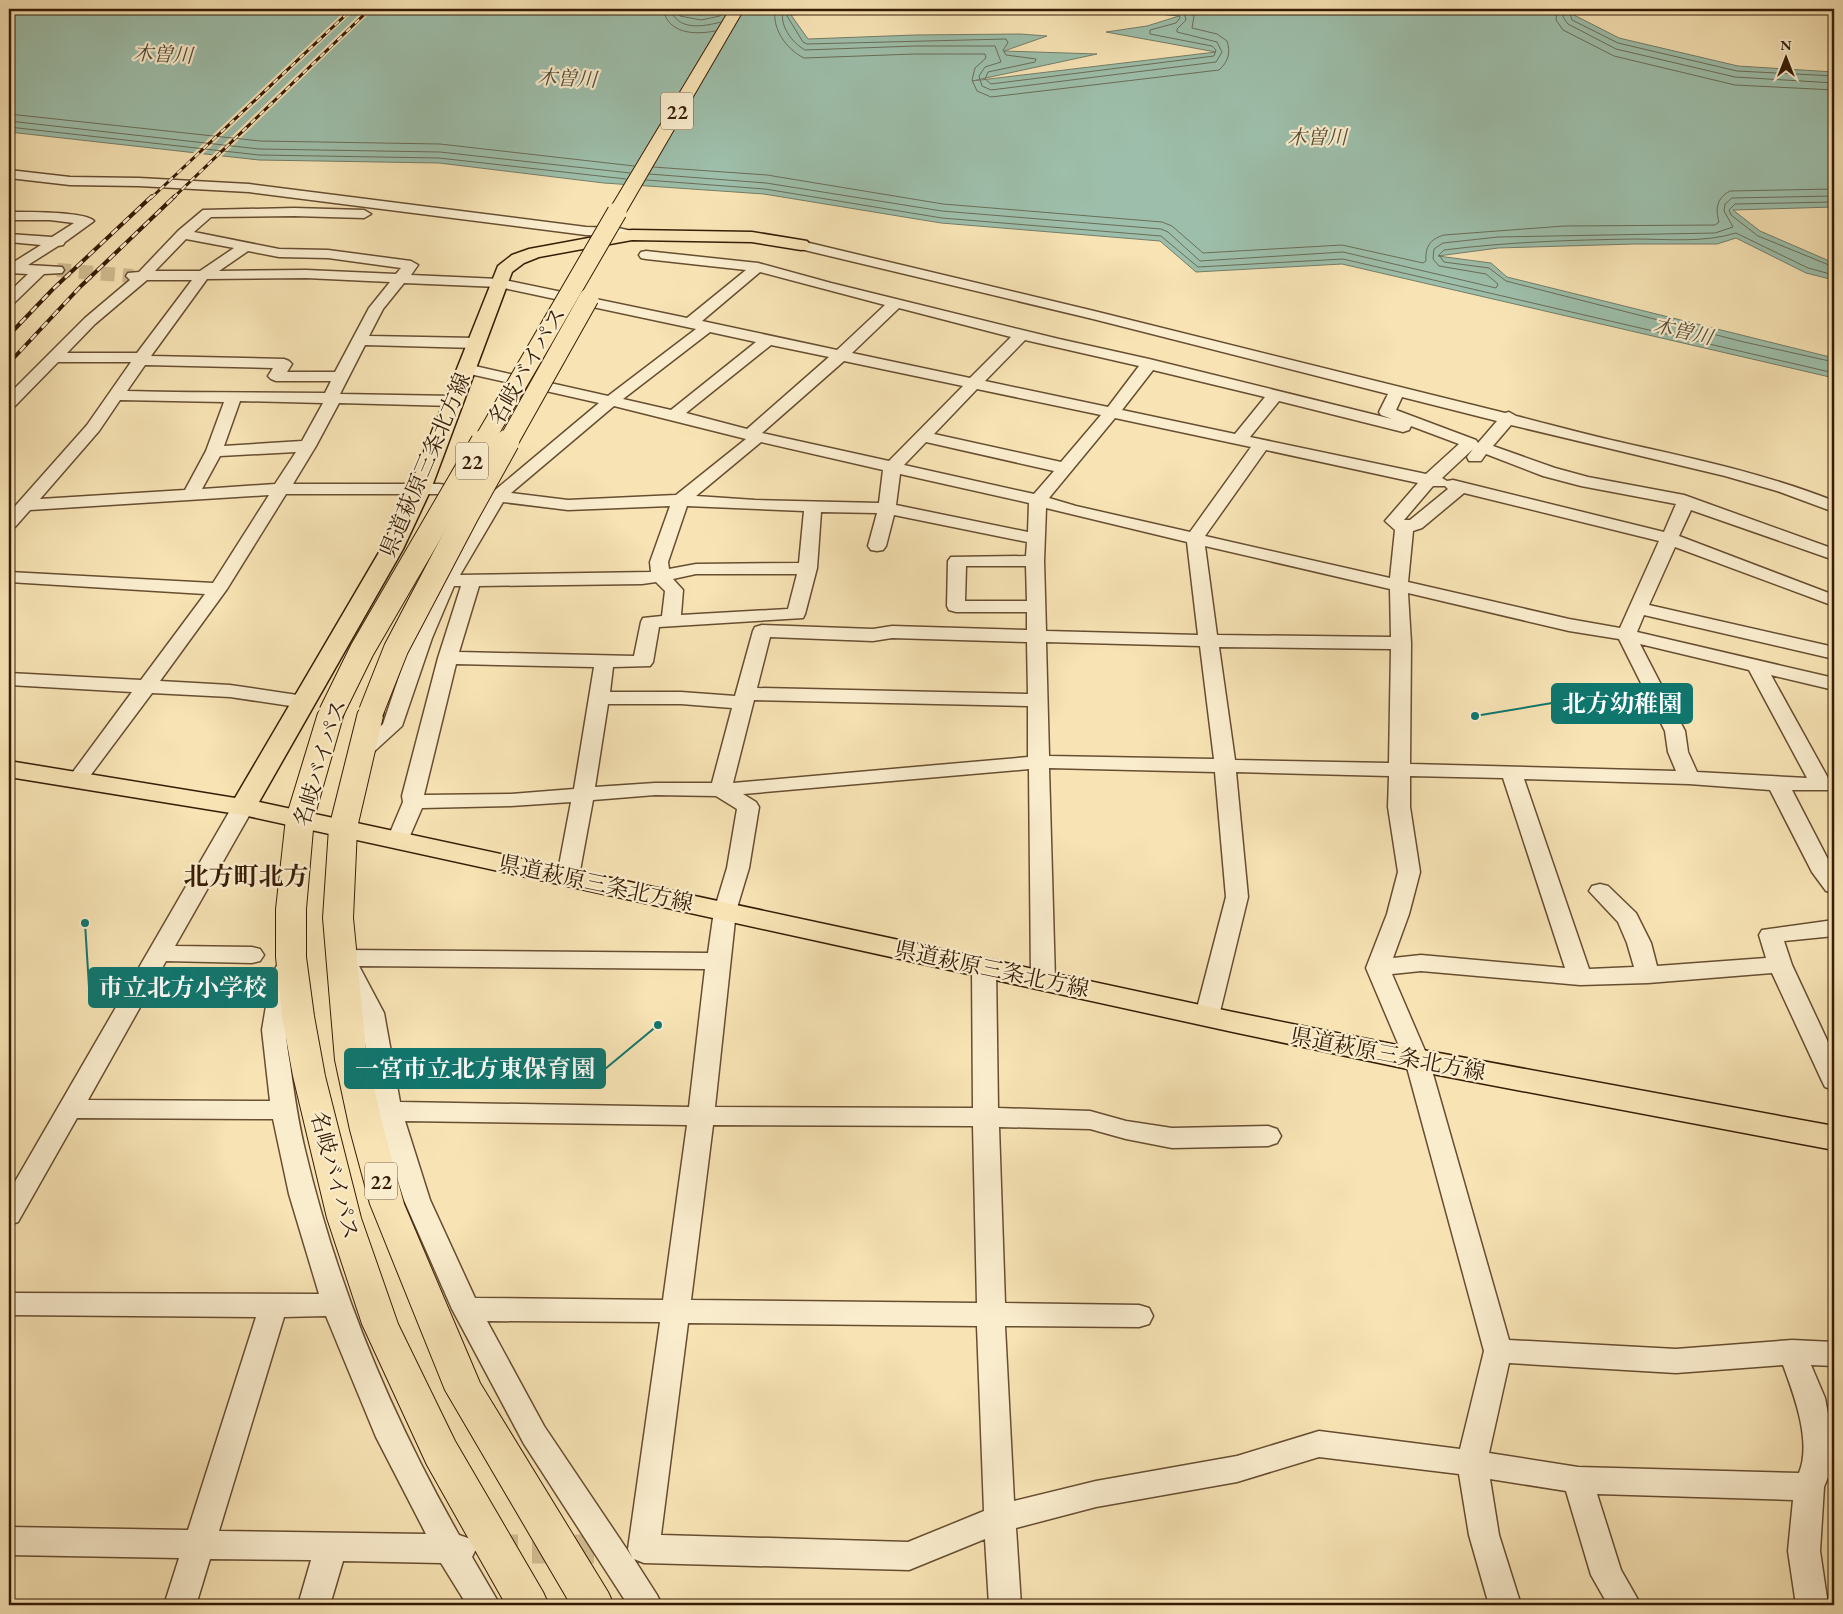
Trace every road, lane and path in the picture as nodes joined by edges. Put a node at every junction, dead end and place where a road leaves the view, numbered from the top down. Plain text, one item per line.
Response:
1 (737, 9) edge
2 (752, 9) edge
3 (699, 103) dead end
4 (9, 174) edge
5 (637, 214) dead end
6 (9, 216) edge
7 (503, 220) junction
8 (183, 234) junction
9 (632, 235) junction
10 (9, 238) edge
11 (60, 242) junction
12 (801, 245) joint
13 (246, 246) junction
14 (646, 255) dead end
15 (758, 267) junction
16 (11, 269) edge
17 (40, 269) junction
18 (57, 270) tunnel mouth
19 (138, 276) junction
20 (202, 276) junction
21 (398, 279) junction
22 (500, 283) junction
23 (9, 300) edge
24 (896, 303) junction
25 (692, 323) junction
26 (709, 326) junction
27 (1022, 334) junction
28 (769, 339) junction
29 (360, 340) junction
30 (476, 343) junction
31 (840, 356) junction
32 (54, 357) junction
33 (141, 359) junction
34 (1149, 364) junction
35 (466, 369) junction
36 (341, 377) junction
37 (971, 384) junction
38 (1398, 390) junction
39 (116, 395) junction
40 (1275, 395) junction
41 (234, 396) junction
42 (332, 398) junction
43 (454, 400) junction
44 (611, 401) junction
45 (9, 403) edge
46 (1112, 412) junction
47 (674, 415) junction
48 (1509, 417) junction
49 (754, 436) junction
50 (922, 436) junction
51 (1240, 439) junction
52 (1262, 444) junction
53 (308, 446) junction
54 (1478, 446) junction
55 (214, 451) junction
56 (892, 468) junction
57 (1064, 468) junction
58 (1446, 484) junction
59 (282, 488) junction
60 (420, 489) junction
61 (191, 494) junction
62 (497, 498) junction
63 (680, 500) junction
64 (1038, 500) junction
65 (1686, 502) junction
66 (25, 505) junction
67 (813, 506) junction
68 (1834, 507) edge
69 (887, 508) junction
70 (9, 523) edge
71 (1404, 528) junction
72 (1195, 537) junction
73 (1668, 538) junction
74 (1036, 539) junction
75 (877, 546) dead end
76 (1834, 555) edge
77 (1035, 561) junction
78 (808, 568) junction
79 (660, 576) junction
80 (9, 577) edge
81 (472, 580) junction
82 (448, 581) junction
83 (1399, 584) junction
84 (218, 589) junction
85 (1834, 601) edge
86 (1036, 607) junction
87 (1637, 608) junction
88 (671, 620) junction
89 (765, 624) junction
90 (1037, 635) junction
91 (1626, 635) junction
92 (1210, 641) junction
93 (1401, 643) junction
94 (1834, 653) edge
95 (448, 658) junction
96 (604, 662) junction
97 (1757, 667) junction
98 (9, 679) edge
99 (1834, 684) edge
100 (146, 686) junction
101 (599, 698) junction
102 (745, 698) junction
103 (1038, 700) junction
104 (304, 702) junction
105 (360, 754) junction
106 (1040, 762) junction
107 (1225, 765) junction
108 (9, 769) edge
109 (1400, 770) junction
110 (1511, 772) junction
111 (1689, 778) junction
112 (77, 780) junction
113 (1778, 784) junction
114 (1828, 784) edge
115 (721, 790) junction
116 (582, 793) junction
117 (414, 802) junction
118 (243, 806) junction
119 (300, 818) junction
120 (343, 828) junction
121 (398, 840) junction
122 (568, 876) junction
123 (1834, 886) edge
124 (1600, 891) dead end
125 (725, 911) junction
126 (1834, 928) edge
127 (160, 952) junction
128 (252, 955) dead end
129 (291, 957) junction
130 (343, 958) junction
131 (718, 960) junction
132 (1780, 965) junction
133 (984, 967) junction
134 (1378, 968) junction
135 (1648, 975) junction
136 (1580, 977) junction
137 (1043, 980) junction
138 (1207, 1016) junction
139 (1417, 1060) junction
140 (1832, 1073) edge
141 (70, 1109) junction
142 (284, 1110) junction
143 (389, 1111) junction
144 (701, 1116) junction
145 (985, 1117) junction
146 (1268, 1136) dead end
147 (1834, 1138) edge
148 (12, 1202) edge
149 (9, 1304) edge
150 (337, 1305) junction
151 (273, 1306) junction
152 (466, 1309) junction
153 (676, 1310) junction
154 (992, 1313) junction
155 (1139, 1316) dead end
156 (1498, 1351) junction
157 (1792, 1352) junction
158 (1834, 1354) edge
159 (1472, 1463) junction
160 (1578, 1480) junction
161 (1809, 1487) junction
162 (999, 1519) junction
163 (9, 1541) edge
164 (200, 1546) junction
165 (331, 1548) junction
166 (455, 1549) junction
167 (601, 1549) junction
168 (644, 1549) junction
169 (180, 1605) edge
170 (314, 1605) edge
171 (484, 1605) edge
172 (528, 1605) edge
173 (593, 1605) edge
174 (646, 1605) edge
175 (1005, 1605) edge
176 (1505, 1605) edge
177 (1625, 1605) edge
178 (1812, 1605) edge

1 - 119 highway, 名岐バイパス / 22, bridge
2 - 3 highway, 22
4 - 7 street
5 - 105 highway, 名岐バイパス / 22, bridge
6 - 11 street
7 - 8 street
7 - 9 street
8 - 13 street
8 - 19 street
9 - 12 main road, 県道萩原三条北方線
9 - 22 main road, 県道萩原三条北方線
10 - 11 street
11 - 16 street
12 - 38 street
13 - 20 street
13 - 21 street
14 - 15 street
15 - 24 street
15 - 25 street
16 - 17 street
17 - 18 street
17 - 23 street
19 - 20 street
19 - 32 street
20 - 21 street
20 - 33 street
21 - 22 street
21 - 29 street
22 - 25 street
22 - 30 main road, 県道萩原三条北方線
24 - 27 street
24 - 31 street
25 - 26 street
26 - 28 street
26 - 44 street
27 - 34 street
27 - 37 street
28 - 31 street
28 - 47 street
29 - 30 street
29 - 36 street
30 - 35 main road, 県道萩原三条北方線
31 - 37 street
31 - 49 street
32 - 33 street
32 - 45 street
33 - 36 street
33 - 39 street
34 - 40 street
34 - 46 street
35 - 43 main road, 県道萩原三条北方線
35 - 44 street
36 - 42 street
37 - 46 street
37 - 50 street
38 - 48 street
38 - 54 street
39 - 41 street
39 - 66 street
40 - 51 street
40 - 54 street
41 - 42 street
41 - 55 street
42 - 43 street
42 - 53 street
43 - 60 main road, 県道萩原三条北方線
44 - 47 street
44 - 62 street
46 - 51 street
46 - 57 street
47 - 49 street
48 - 68 street
48 - 71 street
49 - 56 street
49 - 63 street
50 - 56 street
50 - 57 street
51 - 52 street
52 - 58 street
52 - 72 street
53 - 55 street
53 - 59 street
54 - 58 street
54 - 65 street
55 - 61 street
56 - 64 street
56 - 69 street
57 - 64 street
58 - 71 street
58 - 71 street
58 - 73 street
59 - 60 street
59 - 61 street
59 - 84 street
60 - 62 street
60 - 104 main road, 県道萩原三条北方線
61 - 66 street
62 - 63 street
62 - 82 street
63 - 67 street
63 - 79 street
64 - 72 street
64 - 74 street
65 - 73 street
65 - 76 street
66 - 70 street
67 - 69 street
67 - 78 street
69 - 74 street
69 - 75 street
71 - 83 street
72 - 83 street
72 - 92 street
73 - 85 street
73 - 87 street
74 - 77 street
77 - 86 street
77 - 86 street
78 - 79 street
78 - 89 street
79 - 81 street
79 - 88 street
80 - 84 street
81 - 82 street
81 - 95 street
82 - 105 street
83 - 91 street
83 - 93 street
84 - 100 street
86 - 90 street
87 - 91 street
87 - 94 street
88 - 89 street
88 - 96 street
89 - 90 street
89 - 102 street
90 - 92 street
90 - 103 street
91 - 97 street
91 - 111 street
92 - 93 street
92 - 107 street
93 - 109 street
95 - 96 street
95 - 117 street
96 - 101 street
97 - 99 street
97 - 114 street
98 - 100 street
100 - 104 street
100 - 112 street
101 - 102 street
101 - 116 street
102 - 103 street
102 - 115 street
103 - 106 street
104 - 118 main road, 県道萩原三条北方線
105 - 120 highway, 名岐バイパス / 22
106 - 107 street
106 - 115 street
106 - 137 street
107 - 109 street
107 - 138 street
108 - 112 main road
109 - 110 street
109 - 134 street
110 - 111 street
110 - 136 street
111 - 113 street
112 - 118 main road
113 - 114 street
113 - 123 street
115 - 116 street
115 - 125 street
116 - 117 street
116 - 122 street
117 - 121 street
118 - 119 main road, 県道萩原三条北方線
118 - 127 street
119 - 120 main road, 県道萩原三条北方線
119 - 129 highway, 名岐バイパス / 22
120 - 121 main road, 県道萩原三条北方線
120 - 130 highway, 名岐バイパス / 22
121 - 122 main road, 県道萩原三条北方線
122 - 125 main road, 県道萩原三条北方線
124 - 135 street
125 - 131 street
125 - 133 main road, 県道萩原三条北方線
126 - 132 street
127 - 128 street
127 - 141 street
129 - 142 street
129 - 172 highway, 名岐バイパス / 22
130 - 131 street
130 - 143 street
130 - 173 highway, 名岐バイパス / 22
131 - 144 street
132 - 135 street
132 - 140 street
133 - 137 main road, 県道萩原三条北方線
133 - 145 street
134 - 136 street
134 - 139 street
135 - 136 street
137 - 138 main road, 県道萩原三条北方線
138 - 139 main road, 県道萩原三条北方線
139 - 147 main road, 県道萩原三条北方線
139 - 156 street
141 - 142 street
141 - 148 street
142 - 150 street
143 - 144 street
143 - 152 street
144 - 145 street
144 - 153 street
145 - 146 street
145 - 154 street
149 - 151 street
150 - 151 street
150 - 166 street
151 - 164 street
152 - 153 street
152 - 167 street
153 - 154 street
153 - 168 street
154 - 155 street
154 - 162 street
156 - 157 street
156 - 159 street
157 - 158 street
157 - 161 street
159 - 160 street
159 - 162 street
159 - 176 street
160 - 161 street
160 - 177 street
161 - 178 street
162 - 168 street
162 - 175 street
163 - 164 street
164 - 165 street
164 - 169 street
165 - 166 street
165 - 170 street
166 - 171 street
167 - 168 street
167 - 174 street

